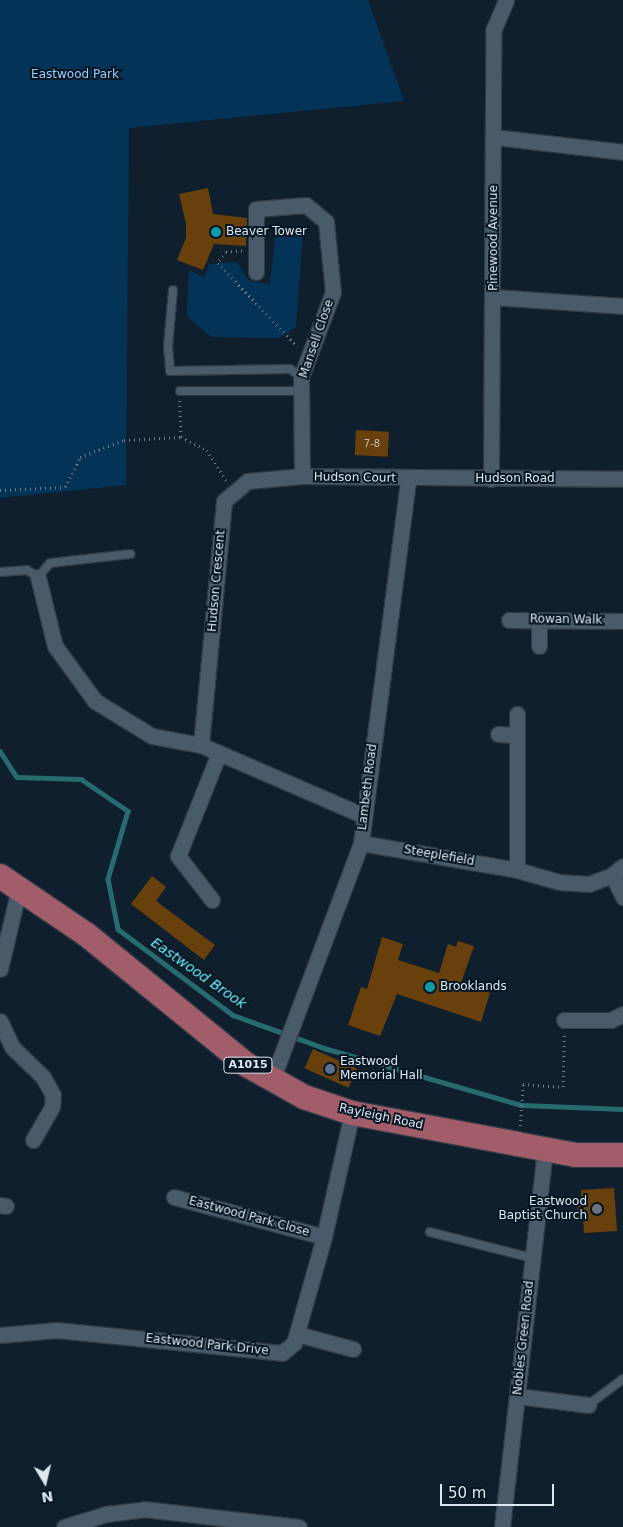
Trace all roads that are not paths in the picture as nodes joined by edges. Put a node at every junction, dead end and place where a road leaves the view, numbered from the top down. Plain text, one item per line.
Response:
1 (503, 1) edge
2 (494, 137) junction
3 (623, 152) edge
4 (256, 272) dead end
5 (172, 290) dead end
6 (494, 297) junction
7 (623, 306) edge
8 (301, 384) junction
9 (180, 391) dead end
10 (302, 476) junction
11 (491, 478) junction
12 (408, 479) junction
13 (623, 479) edge
14 (130, 554) dead end
15 (0, 572) edge
16 (38, 576) junction
17 (509, 620) dead end
18 (539, 620) junction
19 (623, 621) edge
20 (539, 646) dead end
21 (517, 714) dead end
22 (498, 734) dead end
23 (516, 734) junction
24 (201, 745) junction
25 (219, 753) junction
26 (364, 816) junction
27 (361, 842) junction
28 (517, 870) junction
29 (618, 871) edge
30 (10, 882) edge
31 (623, 897) edge
32 (212, 900) dead end
33 (0, 969) edge
34 (623, 1014) edge
35 (0, 1020) edge
36 (564, 1020) road end
37 (272, 1080) junction
38 (352, 1113) junction
39 (33, 1140) dead end
40 (546, 1149) junction
41 (623, 1155) edge
42 (174, 1197) dead end
43 (430, 1232) dead end
44 (324, 1237) junction
45 (532, 1258) junction
46 (297, 1334) junction
47 (0, 1335) edge
48 (353, 1349) dead end
49 (623, 1379) edge
50 (518, 1396) junction
51 (588, 1405) joint
52 (233, 1523) edge
53 (64, 1527) edge
54 (299, 1527) edge
55 (502, 1527) edge

1 - 2 street, Pinewood Avenue
2 - 3 street
2 - 6 street, Pinewood Avenue
4 - 8 street, Mansell Close
5 - 8 lane
6 - 7 street
6 - 11 street, Pinewood Avenue
8 - 9 lane
8 - 10 street, Mansell Close
10 - 12 street, Hudson Court
10 - 24 street, Hudson Crescent
11 - 12 street, Hudson Road
11 - 13 street, Hudson Road
12 - 26 street, Lambeth Road
14 - 16 lane
15 - 16 lane
16 - 24 street
17 - 18 street, Rowan Walk
18 - 19 street, Rowan Walk
18 - 20 street
21 - 23 street
22 - 23 street
23 - 28 street
24 - 25 street
25 - 26 street
25 - 32 street
26 - 27 street, Lambeth Road
27 - 28 street, Steeplefield
27 - 37 street, Lambeth Road
28 - 29 street, Steeplefield
29 - 31 street, Steeplefield
30 - 33 street
30 - 37 main road, Rayleigh Road / A1015
34 - 36 street
35 - 39 street
37 - 38 main road, Rayleigh Road / A1015
38 - 40 main road, Rayleigh Road / A1015
38 - 44 street, Eastwood Park Drive
40 - 41 main road, Rayleigh Road / A1015
40 - 45 street, Nobles Green Road
42 - 44 street, Eastwood Park Close
43 - 45 lane
44 - 46 street, Eastwood Park Drive
45 - 50 street, Nobles Green Road
46 - 47 street, Eastwood Park Drive
46 - 48 street
49 - 51 lane
50 - 51 street
50 - 55 street, Nobles Green Road
52 - 53 street
52 - 54 street

